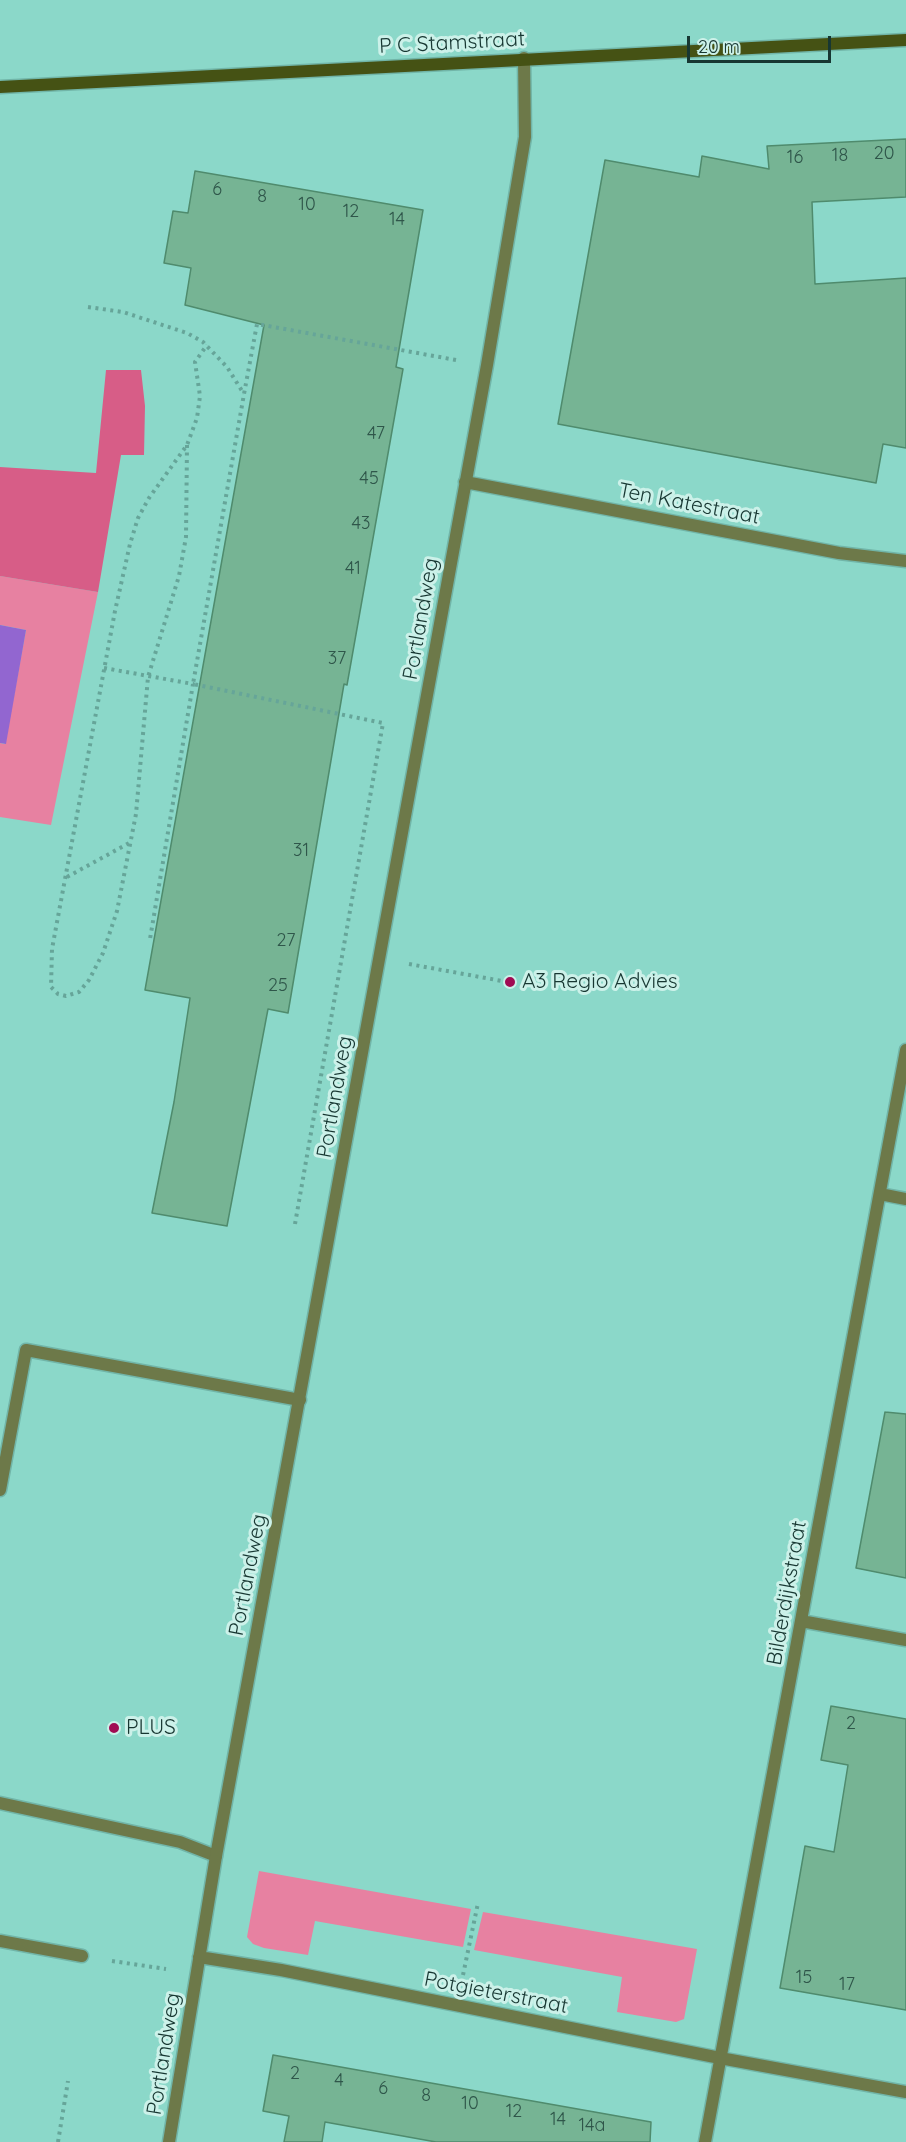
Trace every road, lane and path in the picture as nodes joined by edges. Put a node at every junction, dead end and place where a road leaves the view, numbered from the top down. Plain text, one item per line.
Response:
1 (906, 40) edge
2 (524, 58) junction
3 (0, 87) edge
4 (88, 308) dead end
5 (207, 345) junction
6 (487, 365) junction
7 (244, 394) junction
8 (187, 445) junction
9 (465, 482) junction
10 (906, 561) edge
11 (104, 668) junction
12 (148, 677) junction
13 (193, 684) junction
14 (131, 842) junction
15 (67, 878) junction
16 (150, 939) dead end
17 (379, 959) junction
18 (502, 981) dead end
19 (906, 1050) edge
20 (880, 1194) junction
21 (906, 1199) edge
22 (295, 1225) dead end
23 (300, 1400) junction
24 (0, 1490) edge
25 (801, 1621) junction
26 (906, 1640) edge
27 (0, 1803) edge
28 (216, 1856) junction
29 (478, 1903) dead end
30 (0, 1941) edge
31 (82, 1956) joint
32 (199, 1958) junction
33 (457, 2005) junction
34 (720, 2058) junction
35 (68, 2081) dead end
36 (906, 2091) edge
37 (58, 2142) edge
38 (169, 2142) edge
39 (705, 2142) edge

1 - 2 street, P C Stamstraat
2 - 3 street, P C Stamstraat
2 - 6 street, Portlandweg
4 - 5 path
5 - 7 path
5 - 8 path
6 - 7 path
6 - 9 street, Portlandweg
7 - 13 path
8 - 11 path
8 - 12 path
9 - 10 street, Ten Katestraat
9 - 17 street, Portlandweg
11 - 12 path
11 - 15 path
12 - 13 path
12 - 14 path
13 - 16 path
13 - 22 path
14 - 15 path
14 - 15 path
17 - 18 path
17 - 23 street, Portlandweg
19 - 20 street, Bilderdijkstraat
20 - 21 street
20 - 25 street, Bilderdijkstraat
23 - 24 street
23 - 28 street, Portlandweg
25 - 26 street
25 - 34 street, Bilderdijkstraat
27 - 28 street
28 - 32 street, Portlandweg
29 - 33 path
30 - 31 street
31 - 32 path
32 - 33 street, Potgieterstraat
32 - 38 street, Portlandweg
33 - 34 street, Potgieterstraat
34 - 36 street, Potgieterstraat
34 - 39 street, Bilderdijkstraat
35 - 37 path

